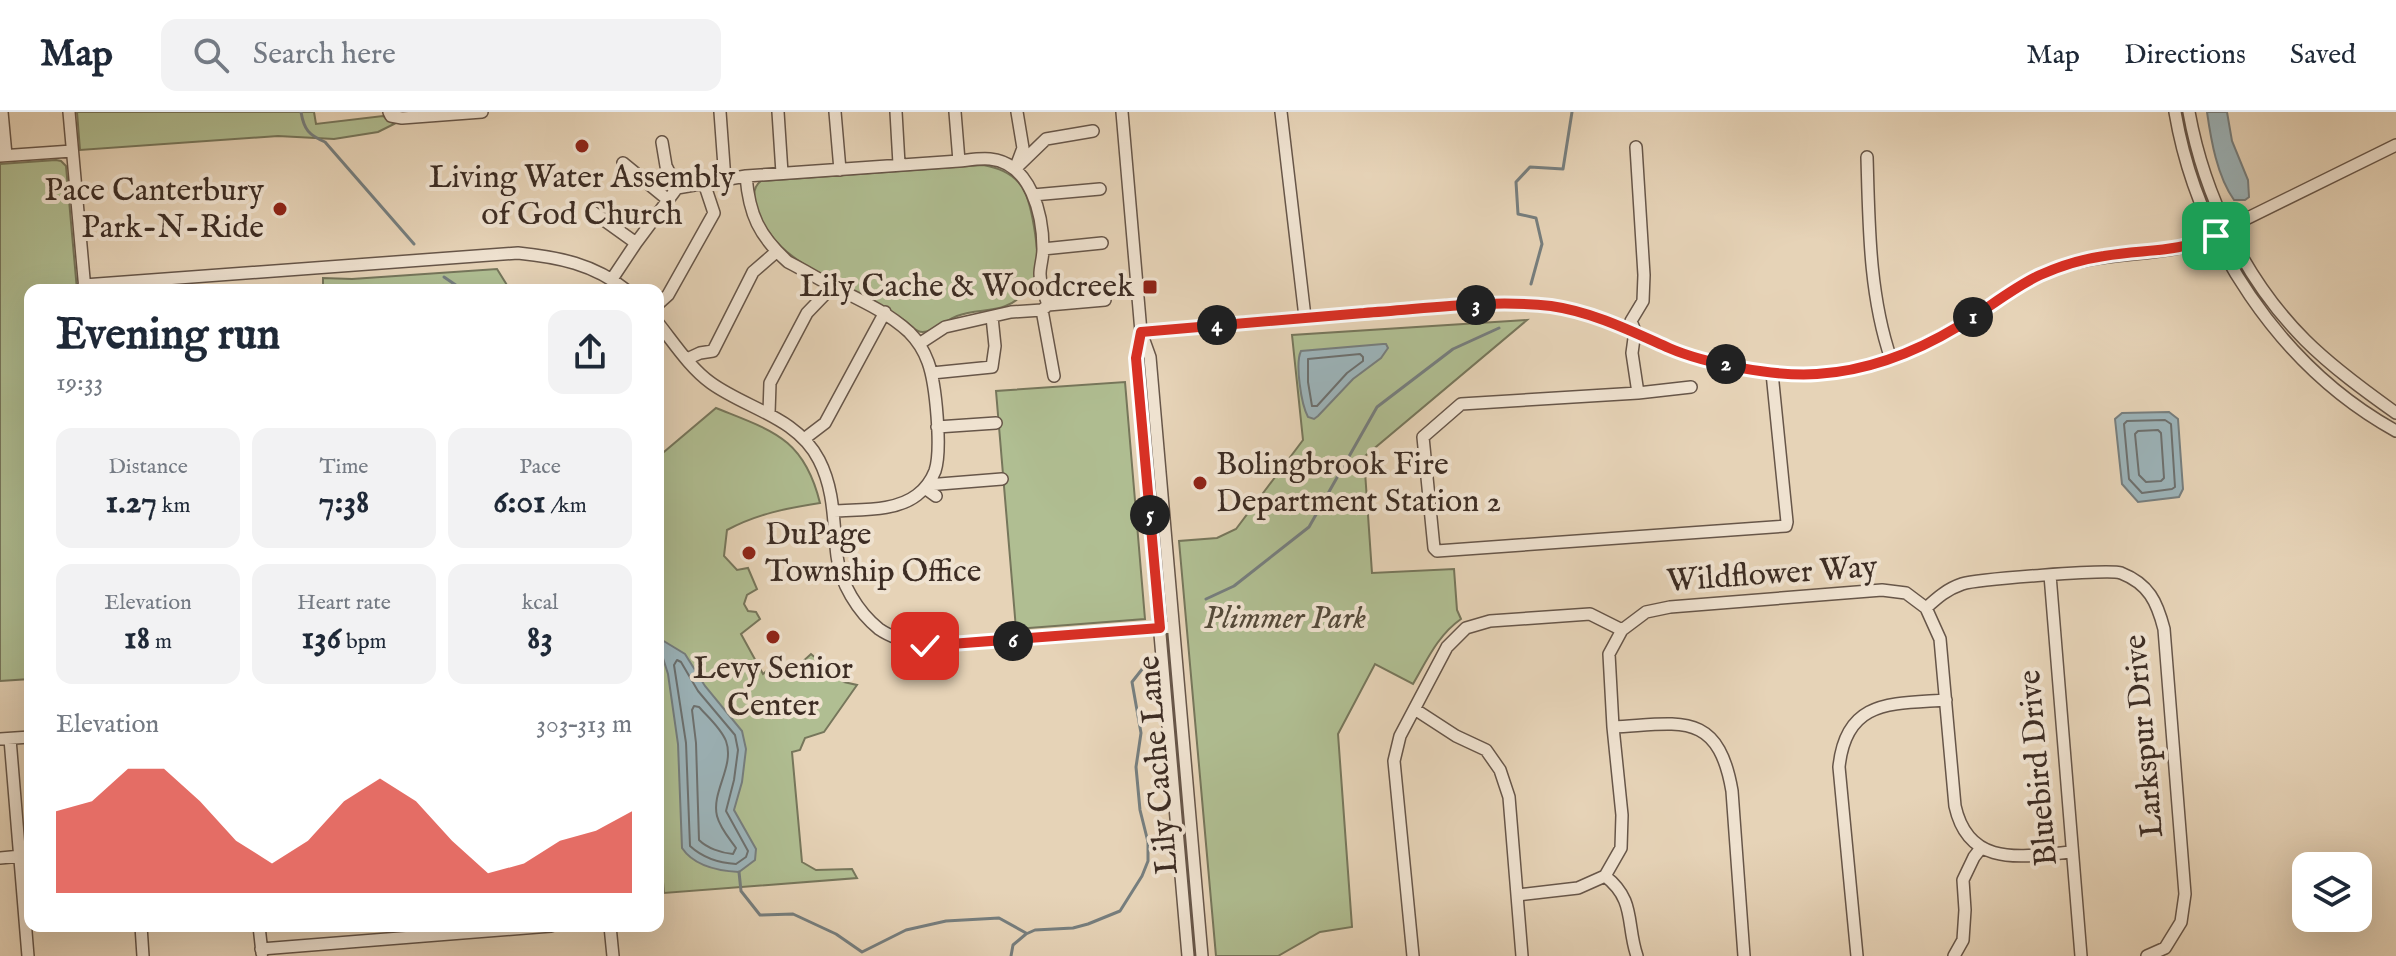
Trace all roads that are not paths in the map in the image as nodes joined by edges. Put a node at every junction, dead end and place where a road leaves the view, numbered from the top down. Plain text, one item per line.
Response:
1 (2, 112) edge
2 (69, 112) edge
3 (482, 112) edge
4 (720, 112) edge
5 (778, 112) edge
6 (835, 112) edge
7 (896, 112) edge
8 (955, 112) edge
9 (1017, 112) edge
10 (1122, 112) edge
11 (1281, 112) edge
12 (2175, 112) edge
13 (2189, 112) edge
14 (390, 114) edge
15 (1093, 131) dead end
16 (662, 142) dead end
17 (2396, 145) edge
18 (1636, 147) dead end
19 (72, 151) junction
20 (3, 156) edge
21 (1867, 157) dead end
22 (959, 161) junction
23 (623, 163) dead end
24 (899, 164) junction
25 (1015, 169) junction
26 (840, 170) junction
27 (782, 173) junction
28 (746, 176) junction
29 (725, 180) junction
30 (704, 183) junction
31 (677, 188) junction
32 (1100, 189) dead end
33 (1033, 195) junction
34 (667, 199) junction
35 (590, 210) dead end
36 (2228, 230) junction
37 (2216, 236) junction
38 (636, 243) junction
39 (1102, 243) dead end
40 (1043, 249) junction
41 (776, 252) junction
42 (612, 279) junction
43 (84, 284) edge
44 (134, 284) edge
45 (618, 284) edge
46 (833, 286) junction
47 (664, 299) edge
48 (1105, 300) dead end
49 (1045, 308) junction
50 (885, 312) junction
51 (992, 317) junction
52 (1305, 317) junction
53 (664, 330) edge
54 (1635, 331) junction
55 (1141, 332) junction
56 (919, 344) junction
57 (687, 359) junction
58 (1891, 359) junction
59 (932, 373) junction
60 (1772, 373) junction
61 (1054, 376) dead end
62 (1691, 387) dead end
63 (1638, 393) junction
64 (769, 413) junction
65 (2396, 413) edge
66 (996, 423) dead end
67 (937, 427) junction
68 (2396, 431) edge
69 (804, 439) junction
70 (1002, 479) dead end
71 (926, 486) junction
72 (936, 496) dead end
73 (834, 511) junction
74 (2050, 575) junction
75 (1926, 608) junction
76 (1173, 627) junction
77 (1160, 628) junction
78 (1622, 630) junction
79 (1946, 700) junction
80 (1416, 710) junction
81 (1613, 727) junction
82 (5, 739) edge
83 (1981, 848) junction
84 (2072, 852) junction
85 (21, 856) junction
86 (0, 858) edge
87 (1605, 876) junction
88 (1518, 895) junction
89 (24, 899) edge
90 (26, 932) edge
91 (141, 932) edge
92 (260, 932) edge
93 (484, 932) edge
94 (611, 932) edge
95 (262, 952) edge
96 (28, 956) edge
97 (143, 956) edge
98 (613, 956) edge
99 (1188, 956) edge
100 (1202, 956) edge
101 (1413, 956) edge
102 (1522, 956) edge
103 (1637, 956) edge
104 (1744, 956) edge
105 (1857, 956) edge
106 (1954, 956) edge
107 (2081, 956) edge
108 (2147, 956) edge

1 - 20 street
2 - 19 street
3 - 14 street
4 - 29 street
5 - 27 street
6 - 26 street
7 - 24 street
8 - 22 street
9 - 25 street
10 - 55 street, Lily Cache Lane
11 - 52 street
12 - 37 street
13 - 36 street
15 - 25 street
16 - 31 street
17 - 36 street
18 - 54 street
19 - 20 street
19 - 43 street
21 - 58 street
22 - 24 street
22 - 25 street
23 - 34 street
24 - 26 street
25 - 33 street
26 - 27 street
27 - 28 street
28 - 29 street
28 - 41 street
29 - 30 street
30 - 31 street
30 - 47 street
31 - 34 street
32 - 33 street
33 - 40 street
34 - 38 street
35 - 38 street
36 - 37 street
36 - 65 street
37 - 58 street
37 - 68 street
38 - 42 street
39 - 40 street
40 - 49 street
41 - 46 street
41 - 57 street
42 - 44 street
42 - 45 street
46 - 50 street
46 - 64 street
48 - 49 street
49 - 51 street
49 - 61 street
50 - 56 street
50 - 69 street
51 - 56 street
51 - 59 street
52 - 54 street
52 - 55 street
53 - 57 street
54 - 60 street
54 - 63 street
55 - 76 street, Lily Cache Lane
55 - 77 street, Lily Cache Lane
56 - 59 street
57 - 64 street
58 - 60 street
59 - 67 street
60 - 63 street
62 - 63 street
64 - 69 street
66 - 67 street
67 - 71 street
69 - 73 street
70 - 71 street
71 - 72 street
71 - 73 street
73 - 77 street
74 - 75 street, Larkspur Drive
74 - 84 street, Bluebird Drive
74 - 108 street, Larkspur Drive
75 - 78 street, Wildflower Way
75 - 79 street
76 - 77 street
76 - 100 street, Lily Cache Lane
77 - 99 street, Lily Cache Lane
78 - 80 street
78 - 81 street
79 - 83 street
79 - 105 street
80 - 88 street
80 - 101 street
81 - 87 street
81 - 104 street
82 - 85 street
83 - 84 street
83 - 106 street
84 - 107 street, Bluebird Drive
85 - 86 street
85 - 89 street
87 - 88 street
87 - 103 street
88 - 102 street
90 - 96 street
91 - 97 street
92 - 95 street
93 - 95 street
94 - 98 street

